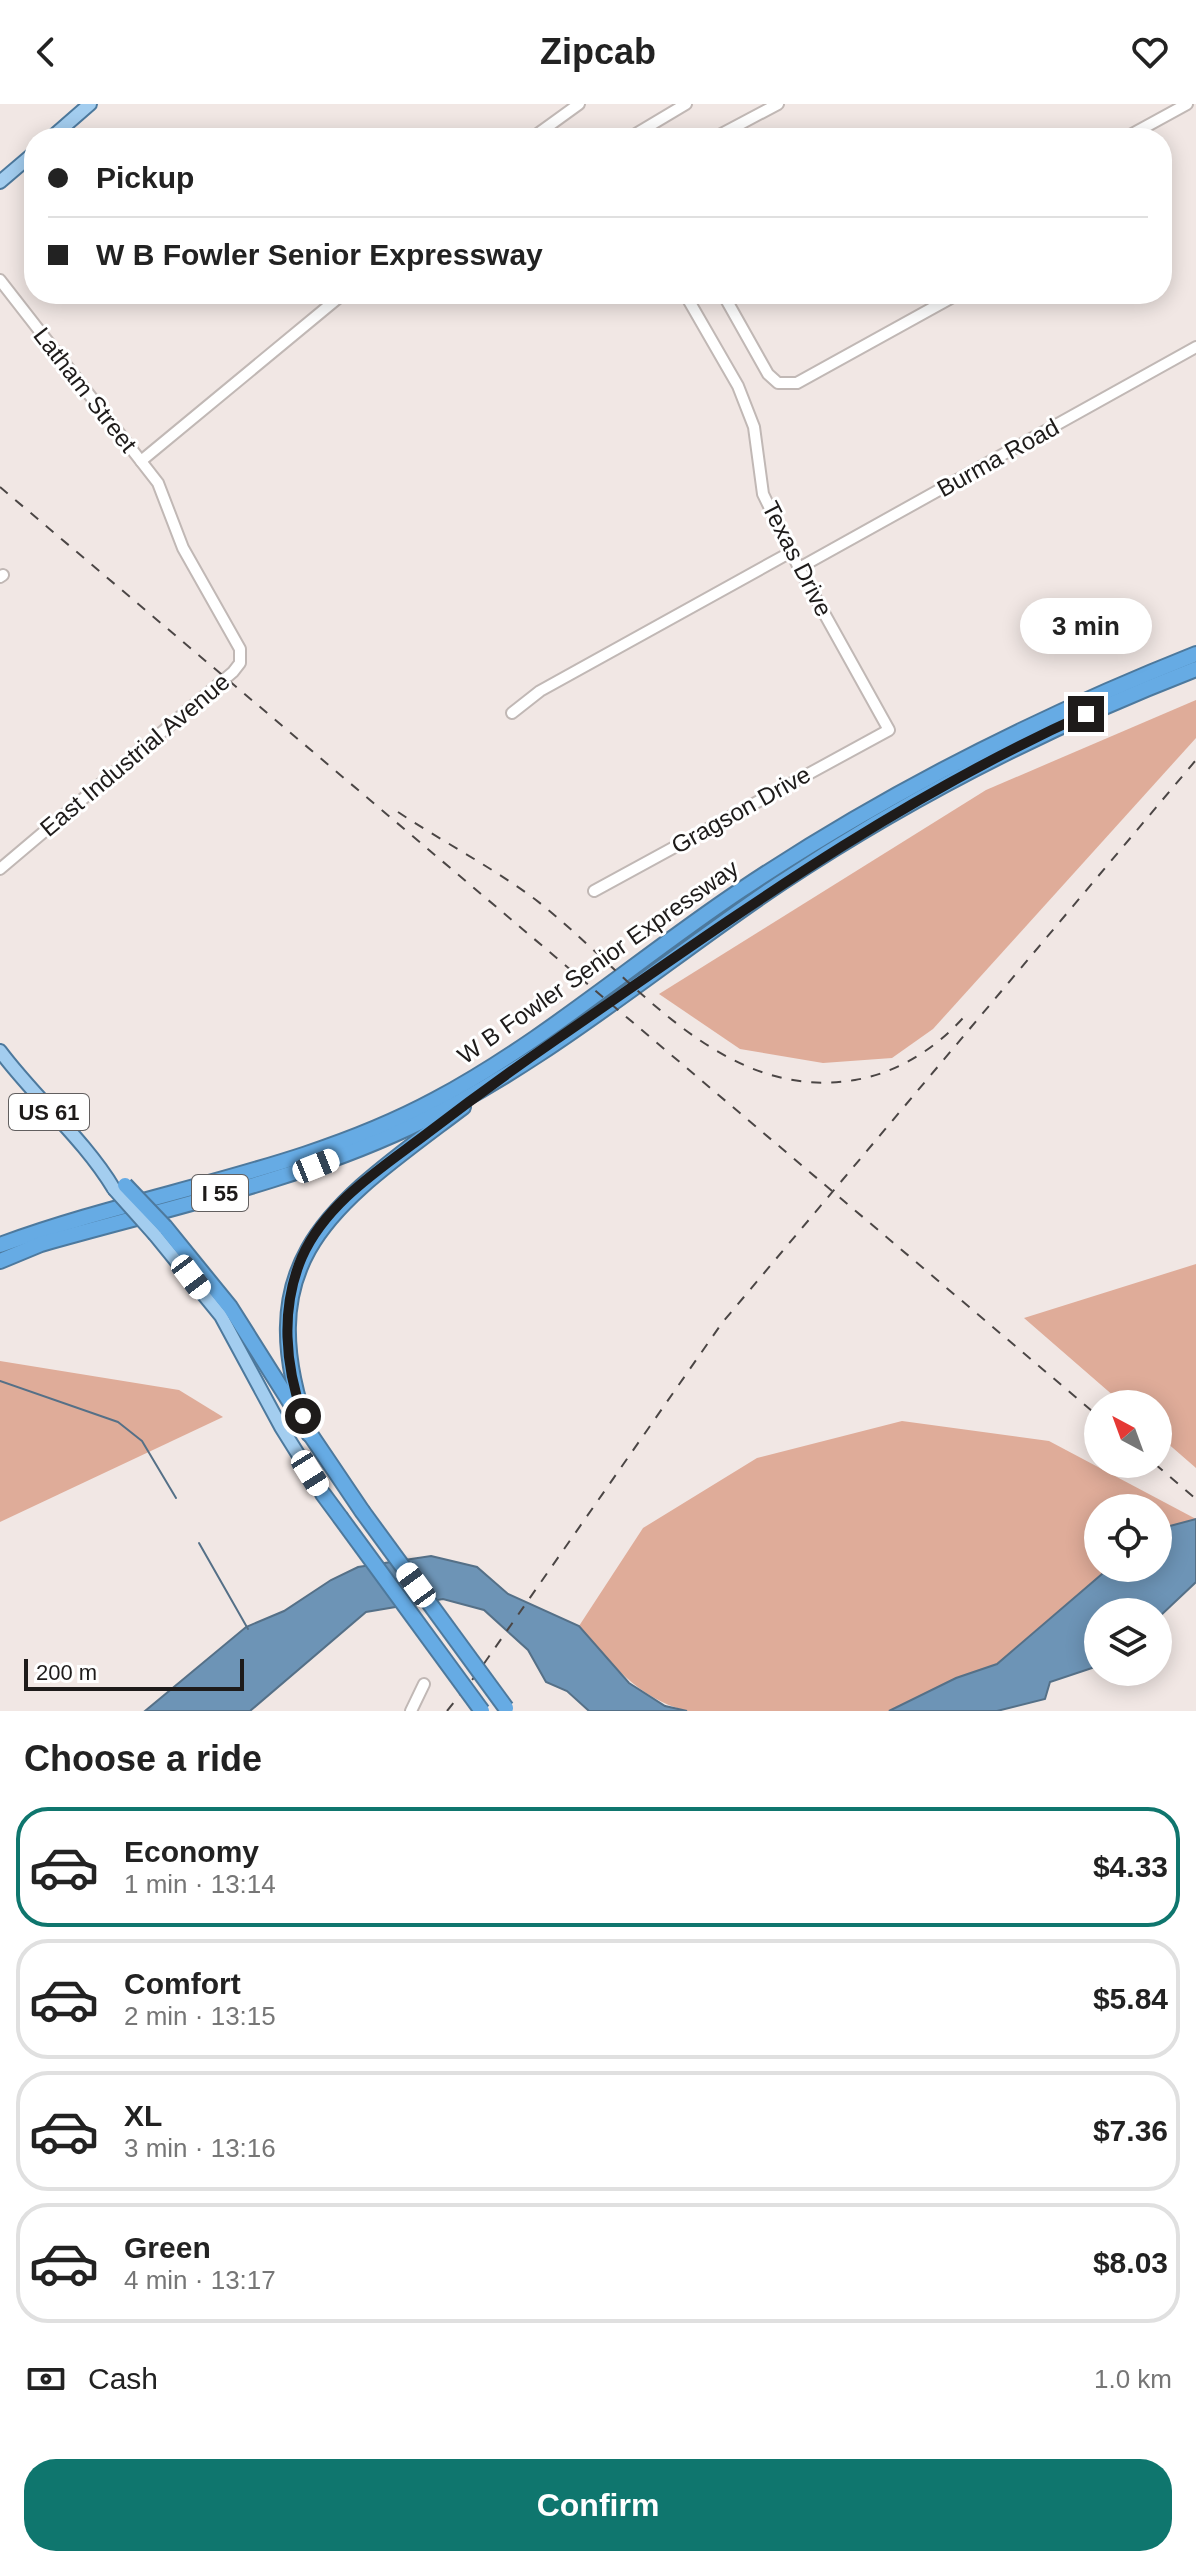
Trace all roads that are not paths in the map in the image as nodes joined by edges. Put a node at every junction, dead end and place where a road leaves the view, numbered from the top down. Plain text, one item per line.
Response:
1 (90, 104) edge
2 (579, 104) edge
3 (686, 104) edge
4 (778, 104) edge
5 (1187, 104) edge
6 (62, 128) edge
7 (546, 128) edge
8 (646, 128) edge
9 (733, 128) edge
10 (1143, 128) edge
11 (24, 162) edge
12 (0, 182) edge
13 (0, 280) edge
14 (331, 304) edge
15 (691, 304) edge
16 (729, 304) edge
17 (940, 304) edge
18 (1196, 347) edge
19 (141, 461) junction
20 (791, 552) junction
21 (799, 568) junction
22 (1196, 654) edge
23 (1196, 669) edge
24 (512, 713) dead end
25 (889, 730) joint
26 (0, 869) edge
27 (594, 891) dead end
28 (0, 1051) edge
29 (502, 1076) junction
30 (120, 1187) joint
31 (160, 1231) junction
32 (0, 1245) edge
33 (0, 1261) edge
34 (309, 1434) junction
35 (323, 1494) joint
36 (424, 1684) dead end
37 (506, 1710) edge
38 (411, 1711) edge
39 (482, 1711) edge

1 - 6 main road
2 - 7 street
3 - 8 street
4 - 9 street
5 - 10 street
11 - 12 main road
13 - 19 street, Latham Street
14 - 19 street
15 - 20 street, Texas Drive
16 - 17 street
18 - 21 street, Burma Road
19 - 26 street, East Industrial Avenue
20 - 21 street, Texas Drive
20 - 24 street
21 - 25 street, Texas Drive
22 - 32 highway, W B Fowler Senior Expressway / I 55
23 - 29 highway, W B Fowler Senior Expressway / I 55
25 - 27 street, Gragson Drive
28 - 30 main road, US 61
29 - 33 highway, W B Fowler Senior Expressway / I 55
29 - 34 highway
30 - 31 highway, US 61, bridge
31 - 34 highway, US 61
31 - 35 main road, US 61
34 - 37 highway, US 61, bridge
35 - 39 highway, US 61, bridge
36 - 38 street

